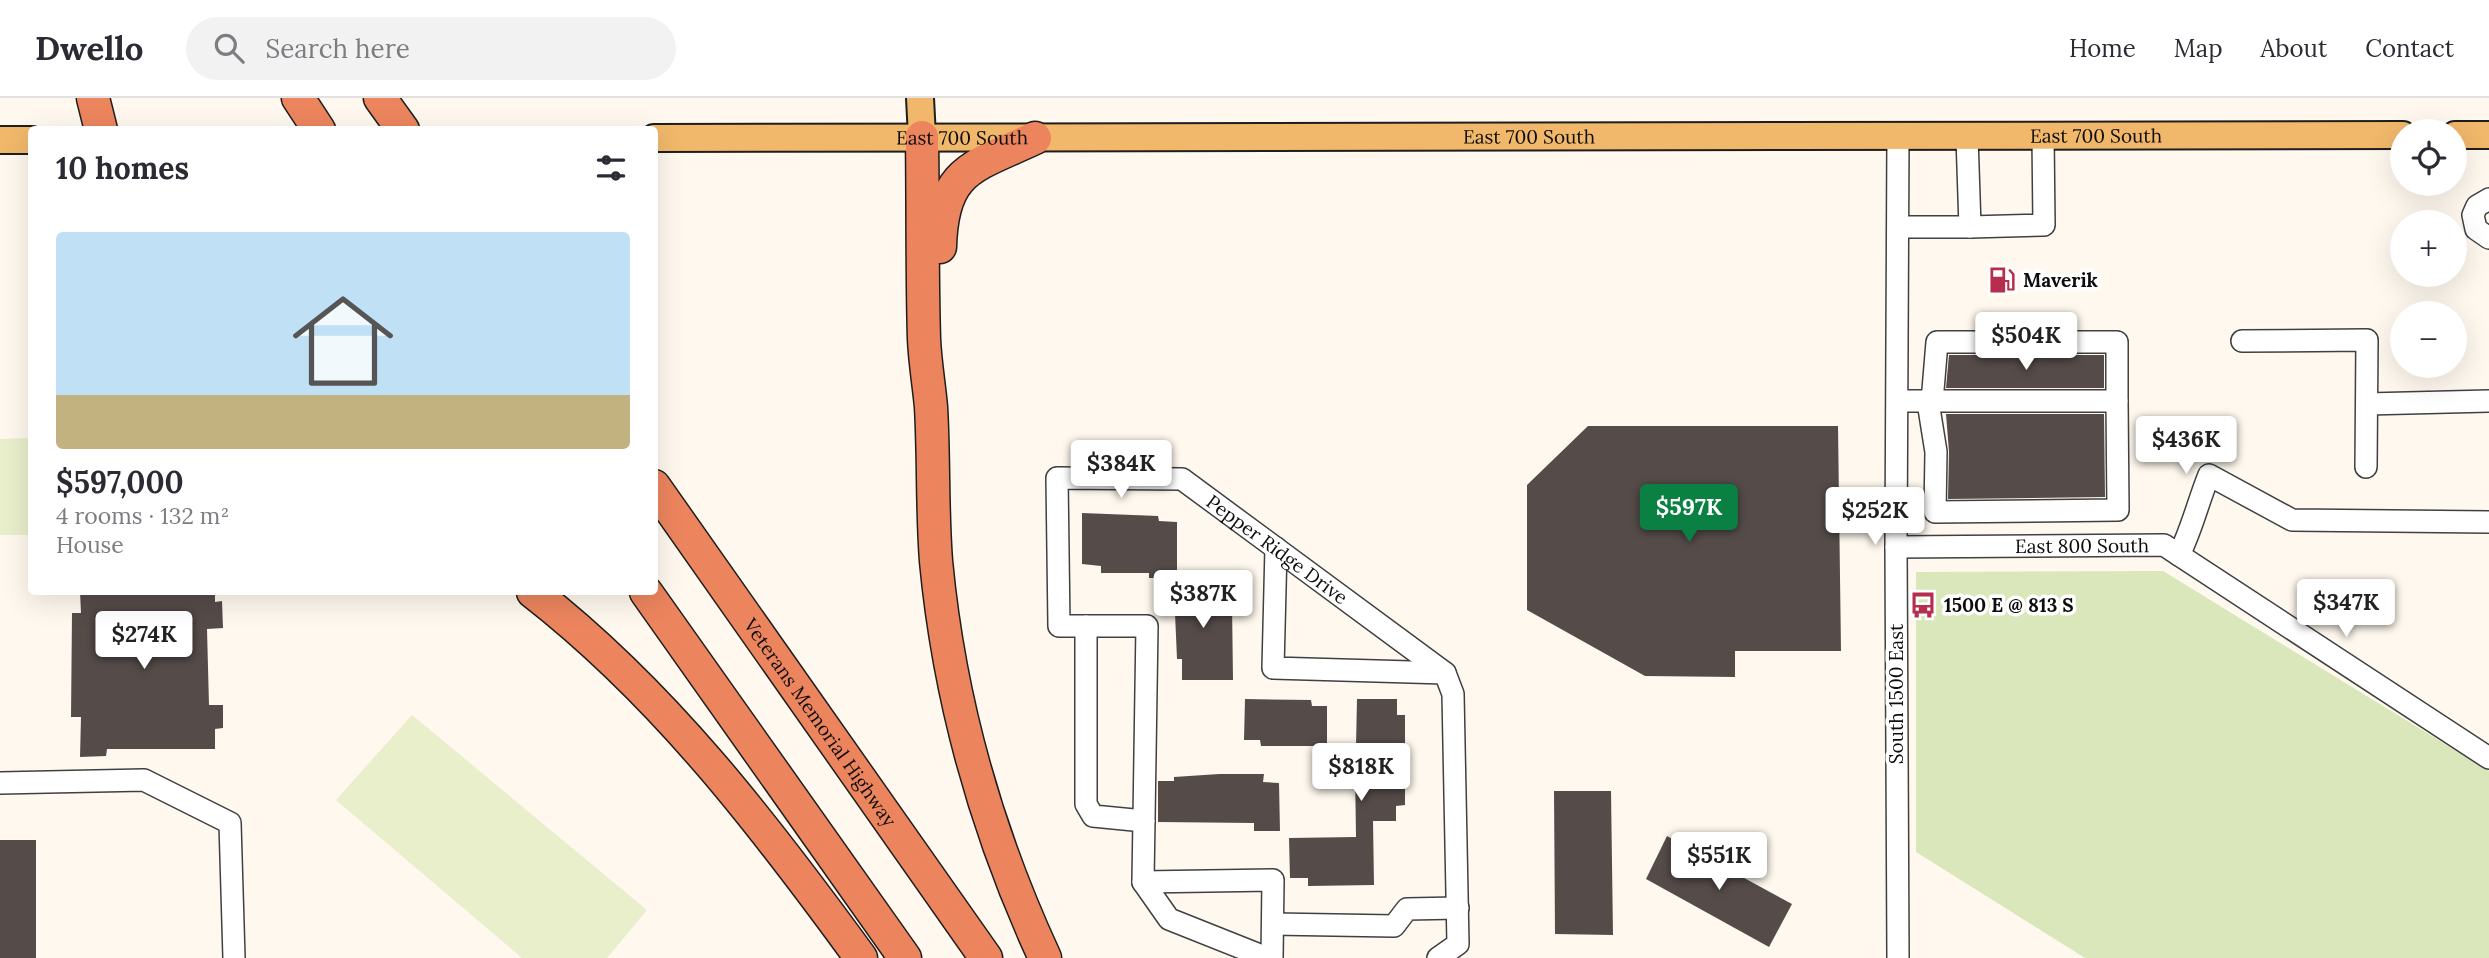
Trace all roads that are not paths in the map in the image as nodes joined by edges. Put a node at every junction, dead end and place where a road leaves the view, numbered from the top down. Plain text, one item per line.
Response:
1 (93, 98) edge
2 (298, 98) edge
3 (380, 98) edge
4 (920, 98) edge
5 (100, 126) edge
6 (316, 126) edge
7 (399, 126) edge
8 (2390, 135) edge
9 (2467, 135) edge
10 (2489, 135) edge
11 (1898, 136) junction
12 (2043, 136) junction
13 (922, 137) junction
14 (1967, 137) junction
15 (658, 138) edge
16 (1035, 138) junction
17 (0, 140) edge
18 (28, 140) edge
19 (2489, 199) edge
20 (1970, 227) junction
21 (1899, 228) junction
22 (2489, 238) edge
23 (2242, 341) dead end
24 (1898, 401) junction
25 (2117, 401) junction
26 (2489, 401) edge
27 (1930, 402) junction
28 (2367, 404) junction
29 (931, 408) junction
30 (2366, 467) dead end
31 (658, 492) edge
32 (2489, 522) edge
33 (1896, 547) junction
34 (1276, 548) junction
35 (2179, 555) junction
36 (537, 595) edge
37 (648, 595) edge
38 (1086, 626) junction
39 (1445, 673) junction
40 (2489, 758) edge
41 (0, 783) edge
42 (1144, 821) junction
43 (1143, 882) junction
44 (1458, 908) junction
45 (1273, 924) junction
46 (1238, 952) edge
47 (234, 958) edge
48 (861, 958) edge
49 (905, 958) edge
50 (986, 958) edge
51 (1045, 958) edge
52 (1270, 958) edge
53 (1438, 958) edge
54 (1898, 958) edge

1 - 5 highway
2 - 6 highway
3 - 7 highway
4 - 13 main road
8 - 12 main road, East 700 South
9 - 10 main road
11 - 14 main road, East 700 South
11 - 16 main road, East 700 South
11 - 21 street, South 1500 East
12 - 14 main road, East 700 South
12 - 20 street
13 - 15 main road, East 700 South
13 - 16 main road, East 700 South
13 - 29 highway
14 - 20 street
16 - 29 highway
17 - 18 main road
19 - 22 street
20 - 21 street
21 - 24 street, South 1500 East
23 - 28 street
24 - 27 street
24 - 33 street, South 1500 East
25 - 27 street
25 - 27 street
25 - 27 street
26 - 28 street
28 - 30 street
29 - 51 highway
31 - 50 highway, Veterans Memorial Highway
32 - 35 street
33 - 35 street, East 800 South
33 - 54 street, South 1500 East
34 - 38 street, Pepper Ridge Drive
34 - 39 street, Pepper Ridge Drive
34 - 39 street
35 - 40 street, East 800 South
36 - 48 highway
37 - 49 highway
38 - 42 street
38 - 42 street, Pepper Ridge Drive
39 - 44 street
41 - 47 street
42 - 43 street, Pepper Ridge Drive
43 - 45 street
43 - 46 street
44 - 45 street
44 - 53 street
45 - 52 street
46 - 52 street

